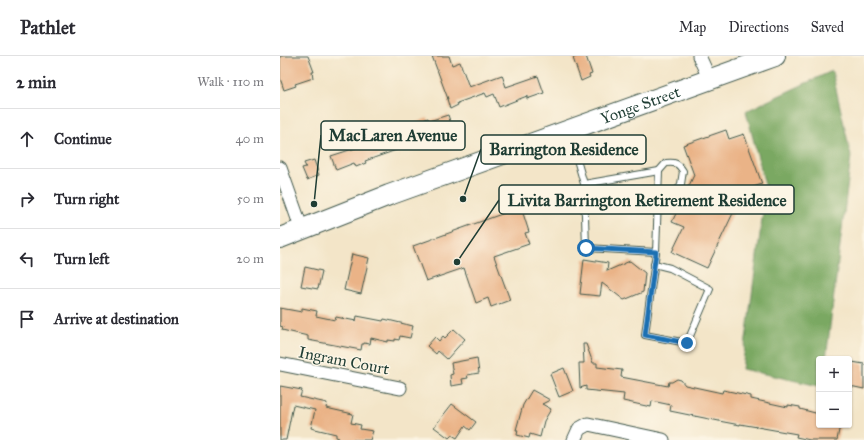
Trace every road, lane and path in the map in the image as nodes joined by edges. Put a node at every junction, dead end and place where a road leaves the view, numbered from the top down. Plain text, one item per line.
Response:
1 (699, 56) edge
2 (775, 56) edge
3 (710, 80) junction
4 (568, 131) junction
5 (280, 168) edge
6 (659, 171) junction
7 (584, 184) junction
8 (657, 213) junction
9 (302, 230) junction
10 (280, 238) edge
11 (656, 252) junction
12 (654, 264) junction
13 (280, 364) edge
14 (400, 388) dead end
15 (574, 440) edge
16 (663, 440) edge

1 - 3 street
2 - 3 main road, Yonge Street
3 - 4 main road, Yonge Street
4 - 7 lane
4 - 9 main road, Yonge Street
5 - 9 street
6 - 7 lane
6 - 8 lane
6 - 8 lane
7 - 11 lane
8 - 11 lane
9 - 10 main road, Yonge Street
11 - 12 lane
12 - 12 lane
13 - 14 street, Ingram Court
15 - 16 street

